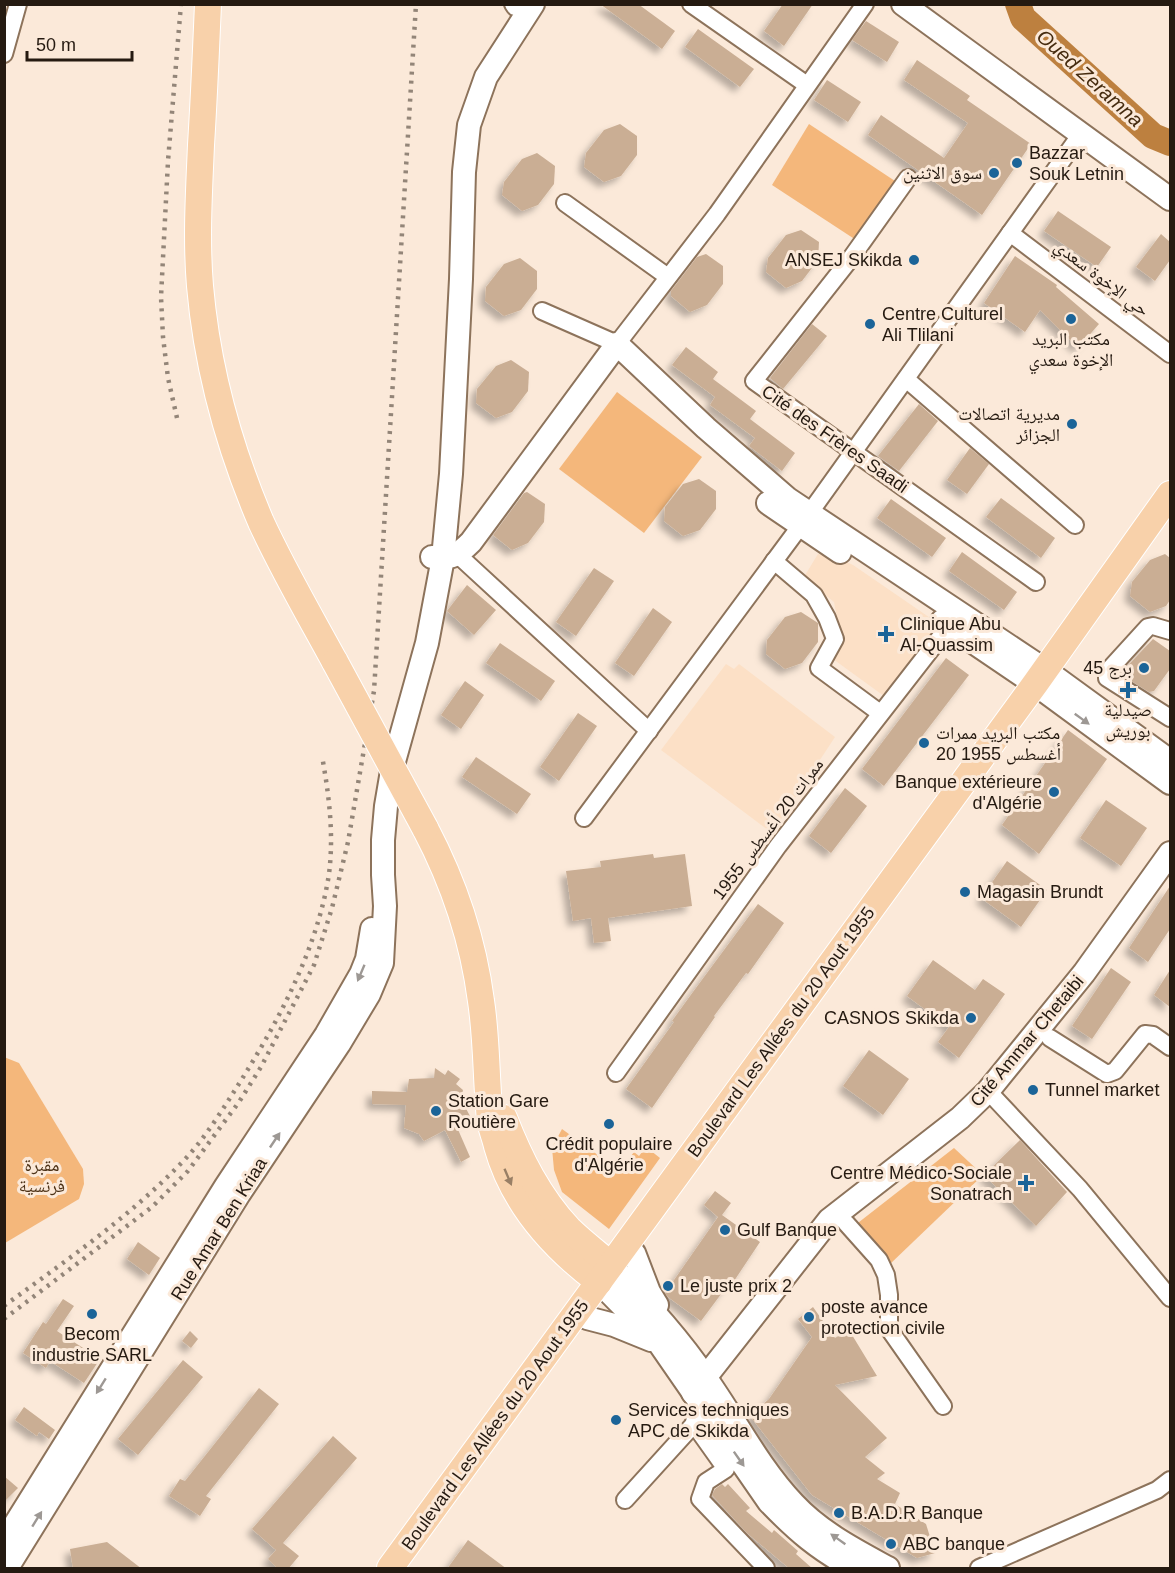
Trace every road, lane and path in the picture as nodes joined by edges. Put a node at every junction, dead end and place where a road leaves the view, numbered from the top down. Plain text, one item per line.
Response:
1 (18, 4) edge
2 (208, 4) edge
3 (691, 4) edge
4 (865, 4) edge
5 (903, 4) edge
6 (519, 5) edge
7 (4, 54) edge
8 (807, 85) junction
9 (1081, 134) junction
10 (908, 178) dead end
11 (1170, 199) edge
12 (565, 203) dead end
13 (1010, 233) junction
14 (668, 277) junction
15 (542, 311) dead end
16 (612, 350) junction
17 (1170, 354) edge
18 (906, 379) junction
19 (854, 452) junction
20 (1170, 494) edge
21 (1170, 514) edge
22 (805, 519) junction
23 (1075, 525) dead end
24 (444, 557) junction
25 (774, 561) junction
26 (1036, 582) dead end
27 (954, 620) junction
28 (1170, 631) edge
29 (1044, 681) junction
30 (880, 713) junction
31 (1170, 718) edge
32 (649, 730) junction
33 (1170, 761) edge
34 (1170, 783) edge
35 (584, 818) dead end
36 (1170, 853) edge
37 (382, 875) junction
38 (1170, 879) edge
39 (1050, 1038) junction
40 (1170, 1047) edge
41 (616, 1073) dead end
42 (993, 1096) junction
43 (846, 1223) junction
44 (631, 1247) junction
45 (577, 1252) junction
46 (602, 1288) junction
47 (778, 1295) junction
48 (1170, 1298) edge
49 (669, 1341) junction
50 (700, 1397) junction
51 (943, 1406) dead end
52 (1170, 1480) edge
53 (625, 1500) dead end
54 (4, 1542) edge
55 (7, 1569) edge
56 (390, 1569) edge
57 (404, 1569) edge
58 (766, 1569) edge
59 (853, 1569) edge
60 (888, 1569) edge
61 (979, 1569) edge

1 - 7 street
2 - 45 main road, bridge
3 - 8 street
4 - 8 street
5 - 9 main road
6 - 24 main road
8 - 14 street
9 - 11 main road
9 - 13 street
10 - 19 street, Cité des Frères Saadi
12 - 14 street
13 - 17 street, حي الإخوة سعدي
13 - 18 street
14 - 16 street
15 - 16 street
16 - 22 main road
16 - 24 main road
18 - 19 street
18 - 23 street
19 - 22 street
19 - 26 street, Cité des Frères Saadi
20 - 29 main road, Boulevard Les Allées du 20 Aout 1955
21 - 29 main road, Boulevard Les Allées du 20 Aout 1955
22 - 25 street
22 - 27 main road
24 - 32 street
24 - 37 main road, Rue Amar Ben Kriaa
25 - 30 street
25 - 32 street
27 - 29 main road
27 - 30 street, ممرات 20 أغسطس 1955
28 - 31 street
29 - 33 main road
29 -> 34 main road
29 - 44 main road, Boulevard Les Allées du 20 Aout 1955
30 - 41 street, ممرات 20 أغسطس 1955
32 - 35 street
36 - 42 main road, Cité Ammar Chetaibi
37 -> 54 main road, Rue Amar Ben Kriaa
55 -> 37 main road, Rue Amar Ben Kriaa
38 - 39 main road, Cité Ammar Chetaibi
39 - 40 street
39 - 42 main road, Cité Ammar Chetaibi
42 - 43 main road, Cité Ammar Chetaibi
42 - 47 main road, Cité Ammar Chetaibi
42 - 48 street
43 - 47 main road, Cité Ammar Chetaibi
43 - 51 street
44 - 45 main road
44 - 46 main road, Boulevard Les Allées du 20 Aout 1955
44 - 49 main road
45 - 46 main road
46 - 49 main road
46 - 49 main road
46 - 56 main road, Boulevard Les Allées du 20 Aout 1955
46 - 57 main road, Boulevard Les Allées du 20 Aout 1955
47 - 50 main road, Cité Ammar Chetaibi
49 - 50 main road
50 - 53 street
50 - 58 street
50 -> 59 main road
60 -> 50 main road
52 - 61 street

